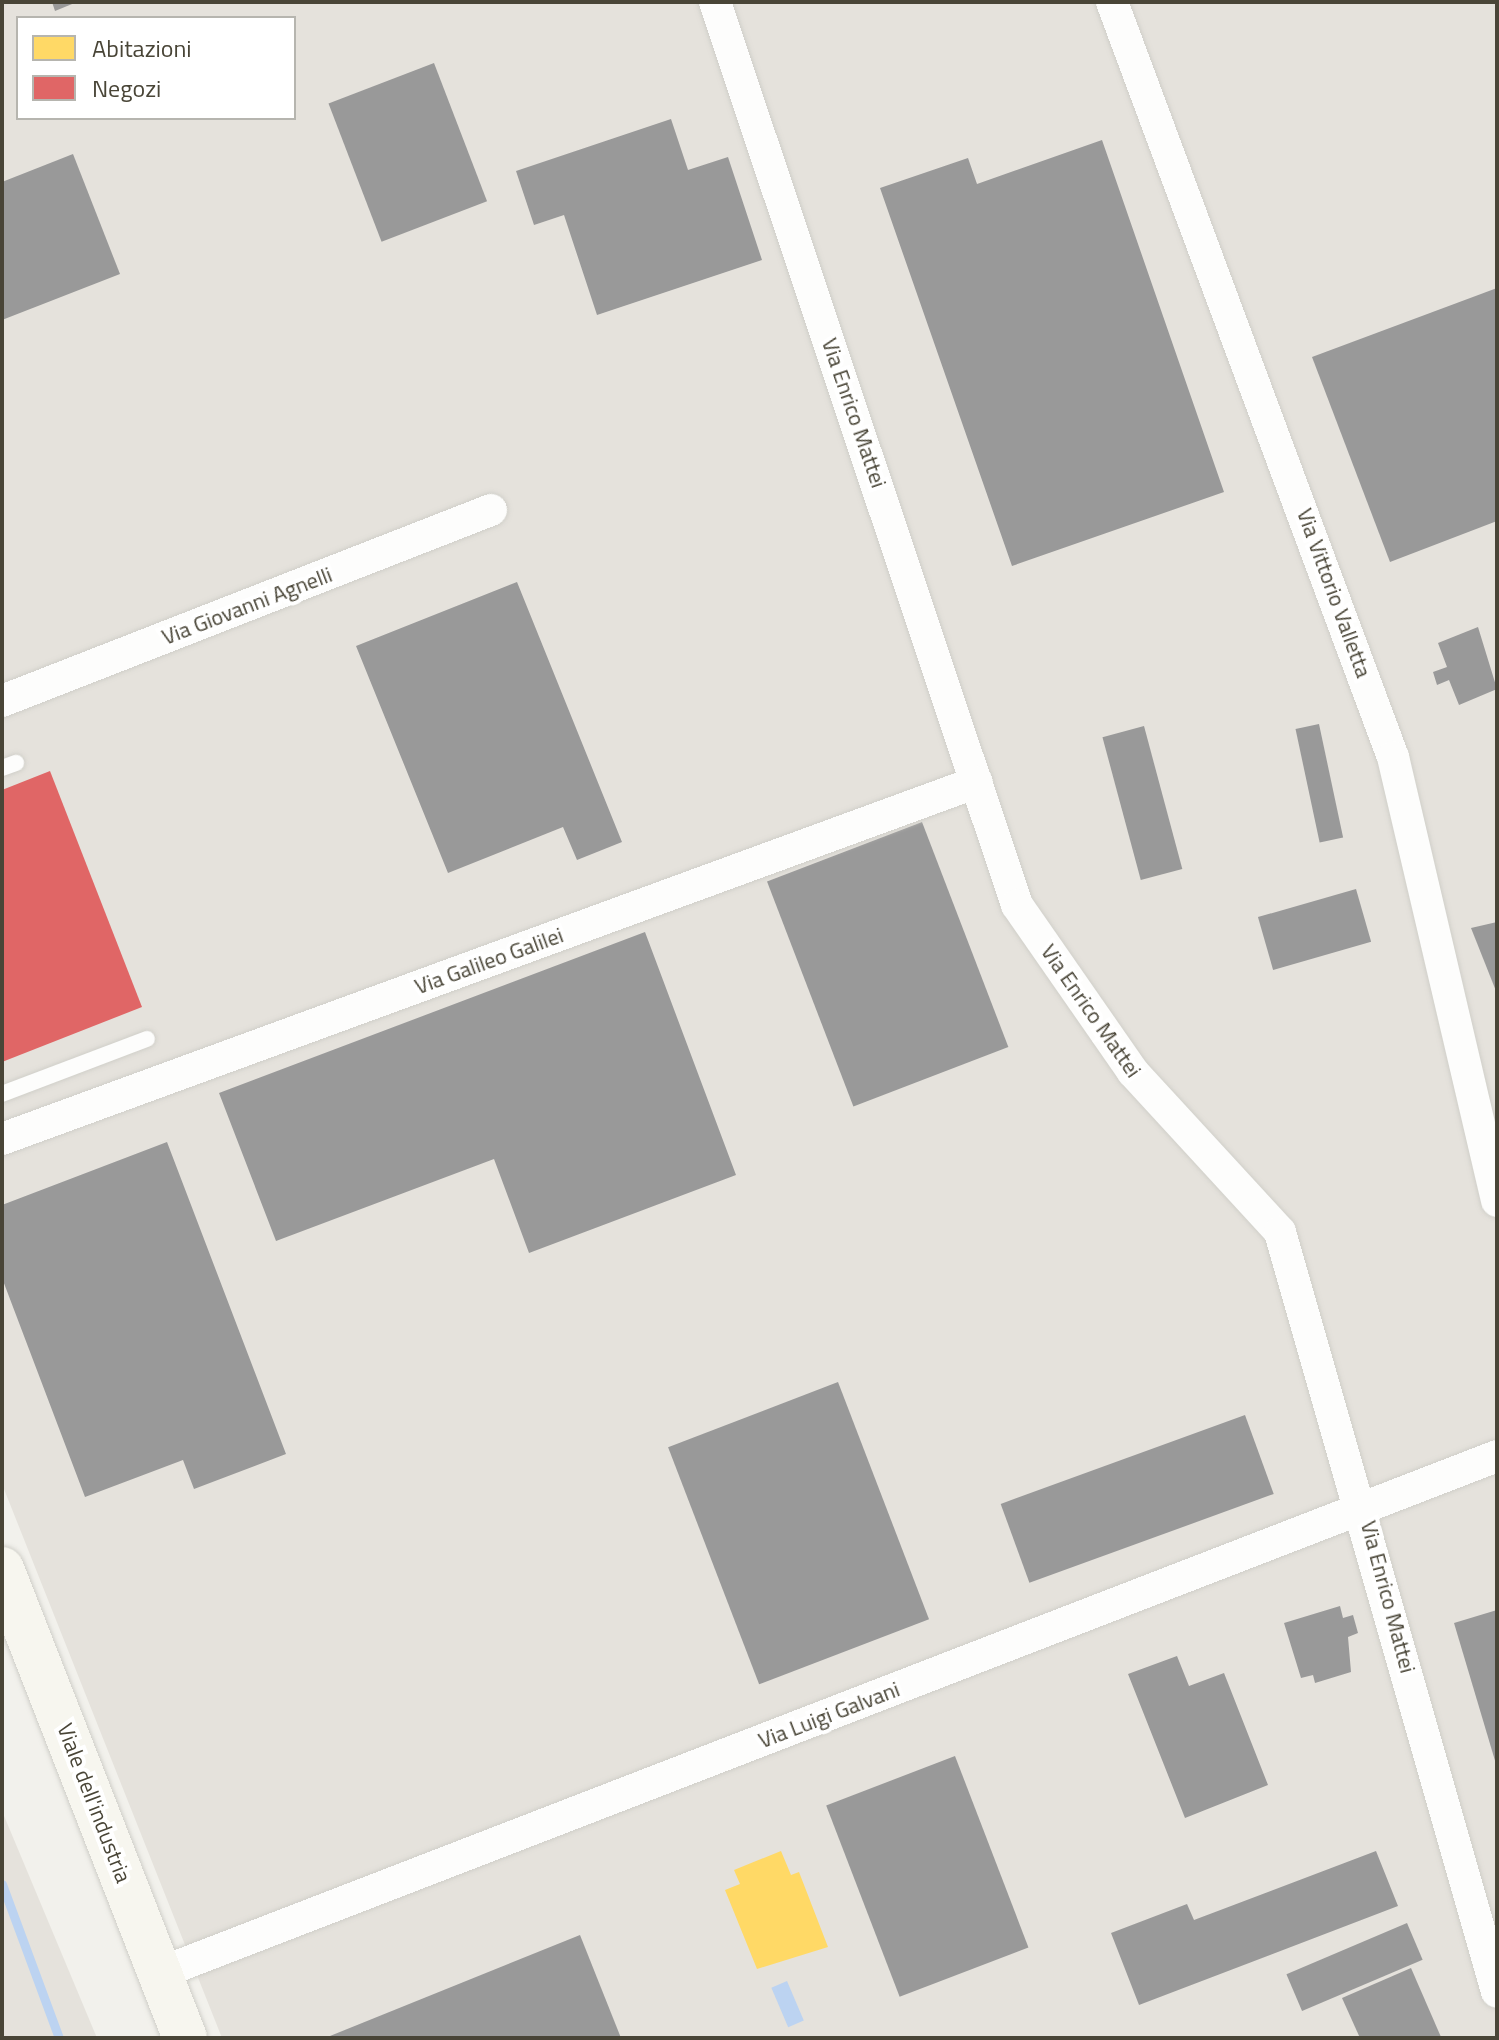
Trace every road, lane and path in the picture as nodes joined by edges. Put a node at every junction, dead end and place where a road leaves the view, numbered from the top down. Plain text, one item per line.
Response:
1 (715, 2) edge
2 (1112, 2) edge
3 (491, 510) dead end
4 (2, 701) edge
5 (977, 782) junction
6 (147, 1039) dead end
7 (2, 1094) edge
8 (2, 1139) edge
9 (1497, 1201) edge
10 (1497, 1456) edge
11 (1364, 1509) junction
12 (2, 1569) edge
13 (160, 1973) junction
14 (1497, 1992) edge
15 (185, 2038) edge

1 - 5 street, Via Enrico Mattei
2 - 9 street, Via Vittorio Valletta
3 - 4 street, Via Giovanni Agnelli
5 - 8 street, Via Galileo Galilei
5 - 11 street, Via Enrico Mattei
6 - 7 lane
10 - 11 street, Via Luigi Galvani
11 - 13 street, Via Luigi Galvani
11 - 14 street, Via Enrico Mattei
12 - 13 main road, Viale dell'industria
13 - 15 main road, Viale dell'industria

